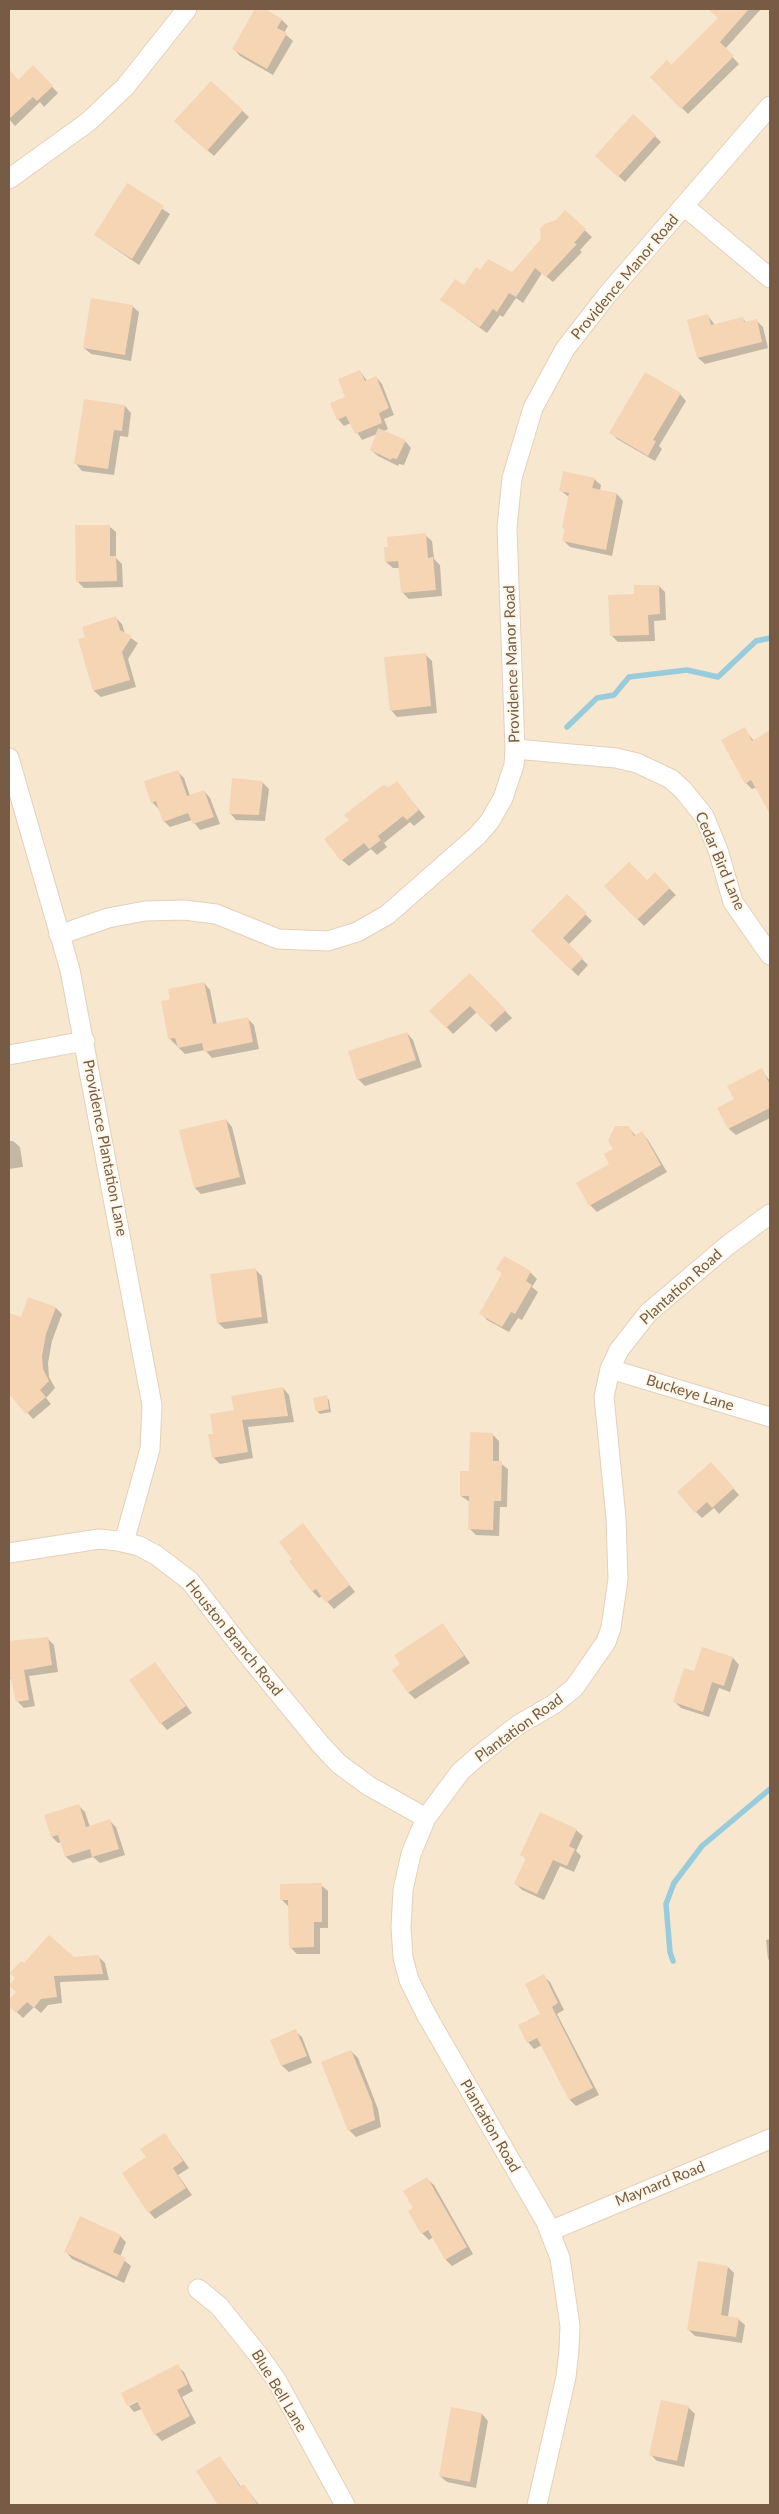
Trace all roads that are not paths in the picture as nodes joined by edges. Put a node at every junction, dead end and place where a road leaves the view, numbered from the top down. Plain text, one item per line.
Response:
1 (187, 9) edge
2 (770, 106) edge
3 (9, 179) edge
4 (684, 206) junction
5 (770, 278) edge
6 (515, 749) junction
7 (9, 758) edge
8 (59, 935) junction
9 (770, 955) edge
10 (85, 1041) junction
11 (9, 1055) edge
12 (770, 1214) edge
13 (610, 1369) junction
14 (770, 1417) edge
15 (124, 1542) junction
16 (9, 1553) edge
17 (426, 1818) junction
18 (770, 2139) edge
19 (550, 2231) junction
20 (198, 2290) dead end
21 (345, 2505) edge
22 (537, 2505) edge

1 - 3 street
2 - 4 street, Providence Manor Road
4 - 5 street
4 - 6 street, Providence Manor Road
6 - 8 street, Providence Manor Road
6 - 9 street, Cedar Bird Lane
7 - 8 street, Providence Plantation Lane
8 - 10 street, Providence Plantation Lane
10 - 11 street
10 - 15 street, Providence Plantation Lane
12 - 13 street, Plantation Road
13 - 14 street, Buckeye Lane
13 - 17 street, Plantation Road
15 - 16 street, Houston Branch Road
15 - 17 street, Houston Branch Road
17 - 19 street, Plantation Road
18 - 19 street, Maynard Road
19 - 22 street, Plantation Road
20 - 21 street, Blue Bell Lane

